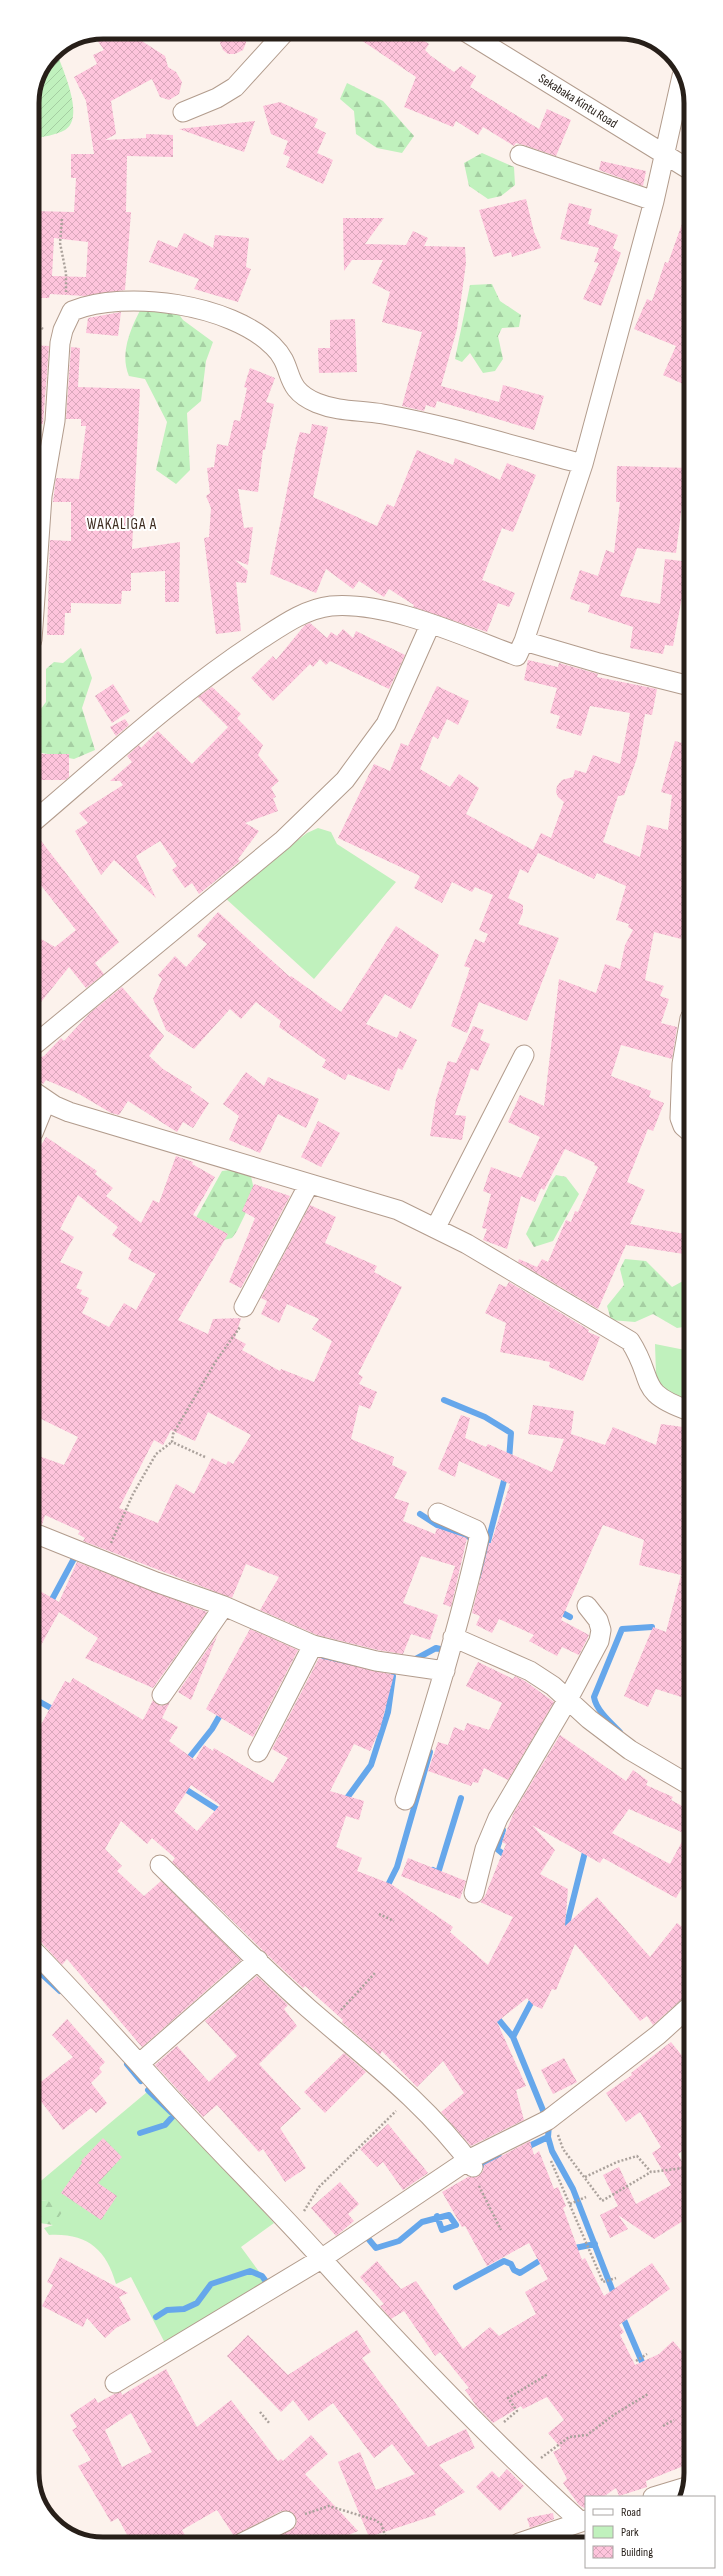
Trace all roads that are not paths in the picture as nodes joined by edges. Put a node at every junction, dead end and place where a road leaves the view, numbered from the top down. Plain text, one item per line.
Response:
1 (279, 39) edge
2 (477, 39) edge
3 (681, 82) edge
4 (183, 112) dead end
5 (520, 155) dead end
6 (664, 155) junction
7 (684, 167) edge
8 (654, 201) junction
9 (583, 464) junction
10 (39, 539) edge
11 (430, 625) junction
12 (524, 641) junction
13 (684, 685) edge
14 (39, 817) edge
15 (39, 1041) edge
16 (684, 1052) edge
17 (524, 1055) dead end
18 (39, 1096) edge
19 (684, 1124) edge
20 (309, 1184) junction
21 (436, 1227) junction
22 (244, 1307) dead end
23 (684, 1409) edge
24 (438, 1513) dead end
25 (39, 1535) dead end
26 (224, 1606) junction
27 (587, 1606) dead end
28 (454, 1636) junction
29 (313, 1645) junction
30 (445, 1671) junction
31 (162, 1695) dead end
32 (568, 1699) junction
33 (258, 1752) dead end
34 (684, 1782) edge
35 (405, 1800) dead end
36 (160, 1865) dead end
37 (474, 1893) dead end
38 (39, 1956) edge
39 (258, 1960) junction
40 (684, 2011) edge
41 (140, 2063) junction
42 (470, 2164) junction
43 (321, 2259) junction
44 (115, 2383) dead end
45 (682, 2488) edge
46 (656, 2496) edge
47 (286, 2521) road end
48 (583, 2521) edge
49 (255, 2537) edge
50 (536, 2537) edge

1 - 4 street
2 - 6 street, Sekabaka Kintu Road
3 - 6 street
5 - 8 street
6 - 7 street, Sekabaka Kintu Road
6 - 8 street
8 - 9 street
9 - 10 street
9 - 12 street
11 - 12 street
11 - 14 street
11 - 15 street
12 - 13 street
16 - 19 street
17 - 21 street
18 - 20 street
20 - 21 street
20 - 22 street
21 - 23 street
24 - 28 street
25 - 26 street
26 - 29 street
26 - 31 street
27 - 32 street
28 - 30 street
28 - 32 street
29 - 30 street
29 - 33 street
30 - 35 street
32 - 34 street
32 - 37 street
36 - 39 street
38 - 41 street
39 - 41 street
39 - 42 street
40 - 42 street
41 - 43 street
42 - 43 street
43 - 44 street
43 - 48 street
45 - 46 street
47 - 49 street
48 - 50 street

